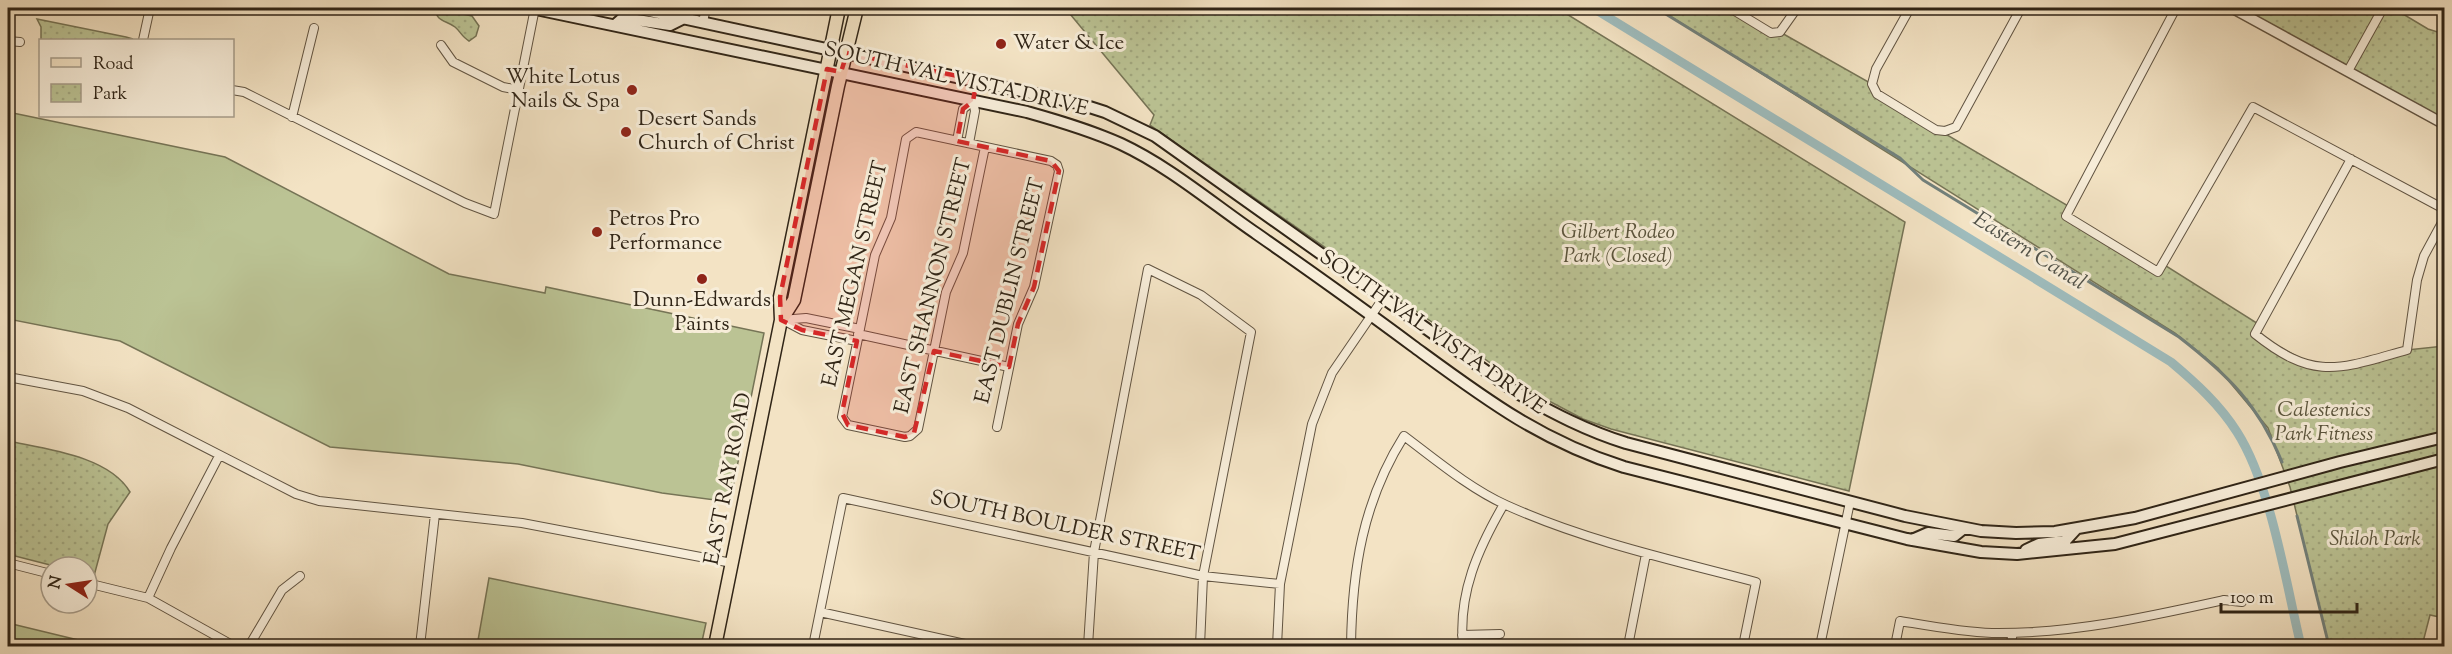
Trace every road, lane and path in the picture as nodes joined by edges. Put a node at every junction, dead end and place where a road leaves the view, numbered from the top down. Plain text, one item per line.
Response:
1 (150, 8) edge
2 (534, 8) edge
3 (636, 8) edge
4 (706, 8) edge
5 (839, 8) edge
6 (857, 8) edge
7 (1730, 8) edge
8 (1797, 8) edge
9 (1910, 8) edge
10 (2021, 8) edge
11 (2176, 8) edge
12 (2232, 8) edge
13 (2383, 8) edge
14 (684, 18) junction
15 (703, 22) junction
16 (615, 25) junction
17 (314, 28) dead end
18 (143, 39) edge
19 (8, 41) edge
20 (20, 42) dead end
21 (441, 45) dead end
22 (831, 49) junction
23 (847, 53) junction
24 (827, 69) junction
25 (2348, 71) junction
26 (841, 72) junction
27 (977, 80) junction
28 (234, 90) edge
29 (519, 90) junction
30 (973, 101) junction
31 (292, 117) junction
32 (2445, 124) edge
33 (957, 141) junction
34 (969, 143) junction
35 (986, 147) junction
36 (2351, 159) junction
37 (1199, 167) junction
38 (1188, 186) junction
39 (2445, 209) edge
40 (2445, 219) edge
41 (1384, 297) junction
42 (1371, 315) junction
43 (781, 320) junction
44 (858, 335) junction
45 (934, 351) junction
46 (1009, 367) junction
47 (8, 377) edge
48 (997, 427) dead end
49 (915, 433) joint
50 (2445, 437) edge
51 (219, 456) junction
52 (2445, 459) edge
53 (1850, 502) junction
54 (1504, 504) junction
55 (435, 514) junction
56 (1845, 524) junction
57 (1964, 528) junction
58 (2076, 529) junction
59 (1912, 540) junction
60 (1094, 552) junction
61 (1646, 554) junction
62 (2017, 554) junction
63 (8, 563) edge
64 (732, 563) junction
65 (39, 571) edge
66 (300, 576) dead end
67 (1203, 576) junction
68 (1280, 584) junction
69 (99, 586) edge
70 (148, 598) junction
71 (2242, 602) dead end
72 (820, 612) junction
73 (2013, 633) junction
74 (1500, 634) dead end
75 (1462, 635) junction
76 (974, 645) edge
77 (234, 646) edge
78 (249, 646) edge
79 (420, 646) edge
80 (715, 646) edge
81 (813, 646) edge
82 (1088, 646) edge
83 (1200, 646) edge
84 (1277, 646) edge
85 (1352, 646) edge
86 (1463, 646) edge
87 (1628, 646) edge
88 (1743, 646) edge
89 (1820, 646) edge
90 (1895, 646) edge
91 (2010, 646) edge

1 - 18 street
2 - 16 main road, SOUTH VAL VISTA DRIVE
2 - 29 street
3 - 14 main road, SOUTH VAL VISTA DRIVE
4 - 15 street
5 - 22 main road, EAST RAY ROAD
6 - 23 main road, EAST RAY ROAD
7 - 8 street
9 - 10 street
11 - 36 street
12 - 25 street
13 - 25 street
14 - 15 main road, SOUTH VAL VISTA DRIVE
14 - 16 main road
15 - 22 main road, SOUTH VAL VISTA DRIVE
16 - 24 main road, SOUTH VAL VISTA DRIVE
17 - 31 street
19 - 20 street
21 - 29 street
22 - 23 main road, SOUTH VAL VISTA DRIVE
22 - 24 main road, EAST RAY ROAD
23 - 26 main road, EAST RAY ROAD
23 - 27 main road, SOUTH VAL VISTA DRIVE
24 - 26 main road, SOUTH VAL VISTA DRIVE
24 - 43 main road, EAST RAY ROAD
25 - 32 street
26 - 30 main road, SOUTH VAL VISTA DRIVE
26 - 43 main road, EAST RAY ROAD
27 - 30 main road
27 - 37 main road, SOUTH VAL VISTA DRIVE
28 - 31 street
29 - 31 street
30 - 33 street, EAST SHANNON STREET
30 - 34 street, EAST SHANNON STREET
30 - 38 main road, SOUTH VAL VISTA DRIVE
33 - 34 street
33 - 44 street, EAST MEGAN STREET
34 - 35 street
35 - 45 street, EAST SHANNON STREET
35 - 46 street, EAST DUBLIN STREET
36 - 39 street
36 - 40 street
37 - 38 main road
37 - 41 main road, SOUTH VAL VISTA DRIVE
38 - 42 main road, SOUTH VAL VISTA DRIVE
41 - 42 street
41 - 53 main road, SOUTH VAL VISTA DRIVE
42 - 56 main road, SOUTH VAL VISTA DRIVE
42 - 68 street
43 - 44 street
43 - 44 street
43 - 64 main road, EAST RAY ROAD
44 - 45 street
44 - 49 street, EAST MEGAN STREET
45 - 46 street
45 - 49 street, EAST SHANNON STREET
46 - 48 street, EAST DUBLIN STREET
47 - 51 street
50 - 58 main road, SOUTH VAL VISTA DRIVE
51 - 55 street
51 - 70 street
52 - 62 main road, SOUTH VAL VISTA DRIVE
53 - 56 street
53 - 57 main road, SOUTH VAL VISTA DRIVE
54 - 61 street
54 - 75 street
54 - 85 street
55 - 64 street
55 - 79 street
56 - 59 main road, SOUTH VAL VISTA DRIVE
56 - 89 street
57 - 58 main road, SOUTH VAL VISTA DRIVE
57 - 59 main road
58 - 62 main road
59 - 62 main road, SOUTH VAL VISTA DRIVE
60 - 67 street, SOUTH BOULDER STREET
60 - 67 street
60 - 72 street, SOUTH BOULDER STREET
60 - 82 street
61 - 87 street
61 - 88 street
63 - 65 street
64 - 80 main road, EAST RAY ROAD
66 - 78 street
67 - 68 street, SOUTH BOULDER STREET
67 - 83 street
68 - 84 street
69 - 70 street
70 - 77 street
71 - 73 street
72 - 76 street
72 - 81 street
73 - 90 street
73 - 91 street
74 - 75 street
75 - 86 street

